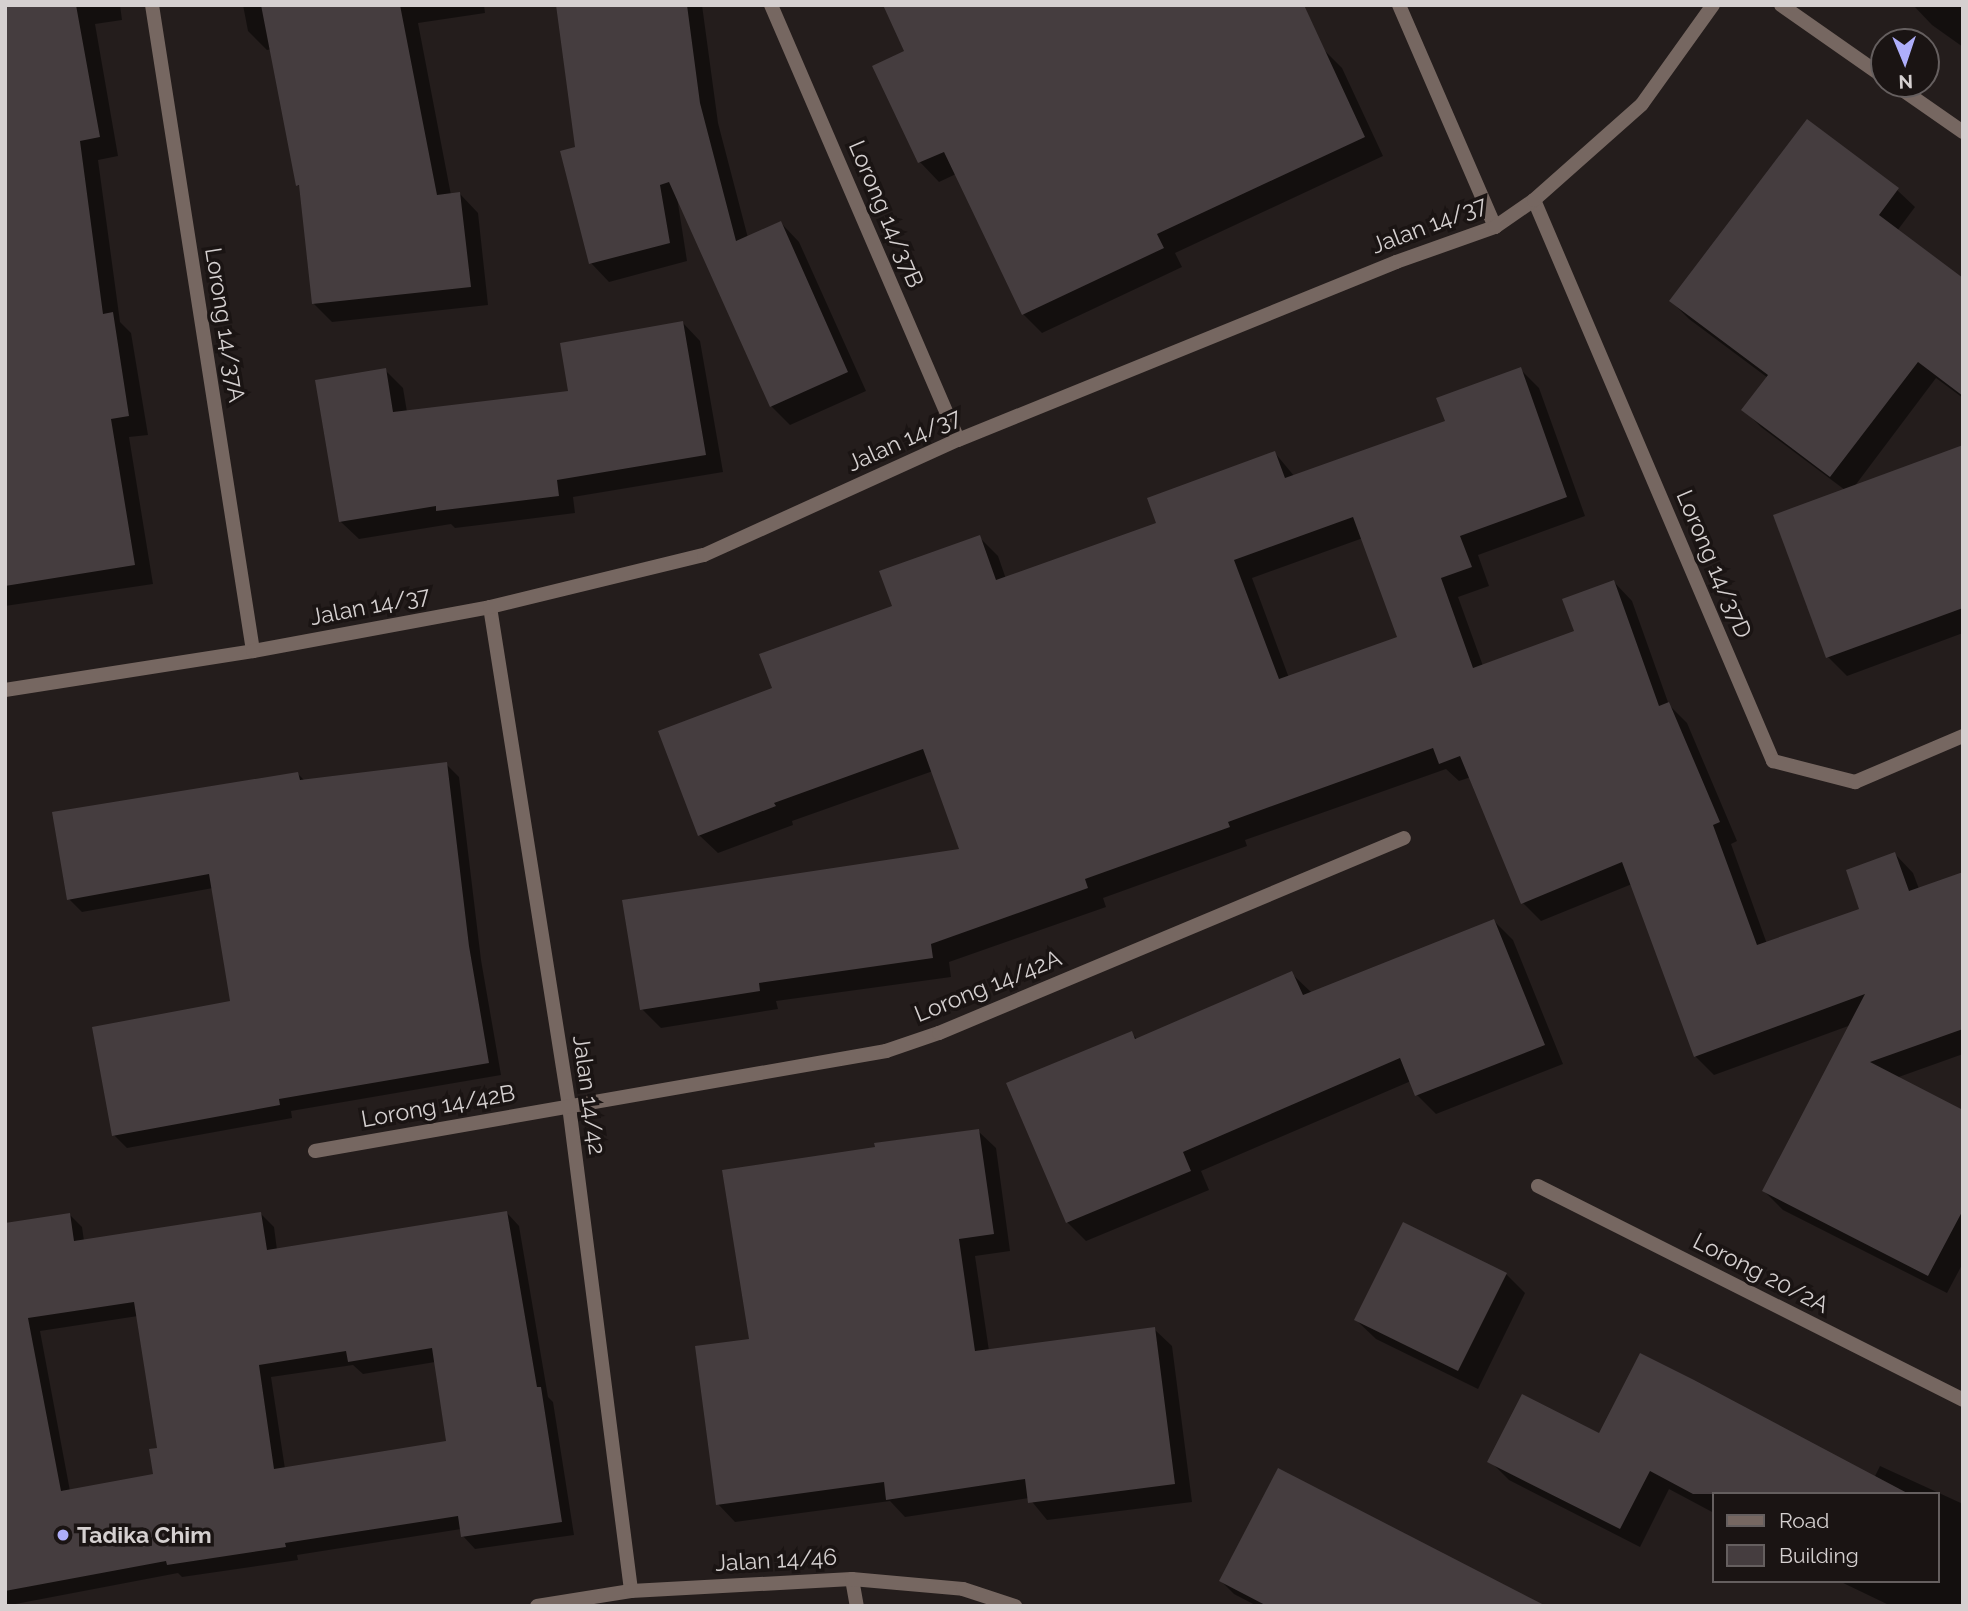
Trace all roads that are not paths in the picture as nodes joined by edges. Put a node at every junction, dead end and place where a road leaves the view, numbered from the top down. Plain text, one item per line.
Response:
1 (152, 5) edge
2 (771, 5) edge
3 (1399, 5) edge
4 (1713, 5) edge
5 (1781, 5) edge
6 (1870, 67) edge
7 (1914, 98) edge
8 (1963, 132) edge
9 (1534, 200) junction
10 (1495, 227) junction
11 (958, 440) junction
12 (490, 607) junction
13 (253, 651) junction
14 (5, 690) edge
15 (1963, 736) edge
16 (1404, 838) dead end
17 (569, 1106) junction
18 (315, 1151) dead end
19 (1538, 1186) dead end
20 (1963, 1400) edge
21 (852, 1579) junction
22 (631, 1591) junction
23 (537, 1606) edge
24 (856, 1606) edge
25 (1015, 1606) edge

1 - 13 street, Lorong 14/37A
2 - 11 street, Lorong 14/37B
3 - 10 street
4 - 9 street, Jalan 14/37
5 - 6 street
7 - 8 street
9 - 10 street, Jalan 14/37
9 - 15 street, Lorong 14/37D
10 - 11 street, Jalan 14/37
11 - 12 street, Jalan 14/37
12 - 13 street, Jalan 14/37
12 - 17 street, Jalan 14/42
13 - 14 street, Jalan 14/37
16 - 17 street, Lorong 14/42A
17 - 18 street, Lorong 14/42B
17 - 22 street, Jalan 14/42
19 - 20 street, Lorong 20/2A
21 - 22 street, Jalan 14/46
21 - 24 street
21 - 25 street, Jalan 14/46
22 - 23 street, Jalan 14/46

